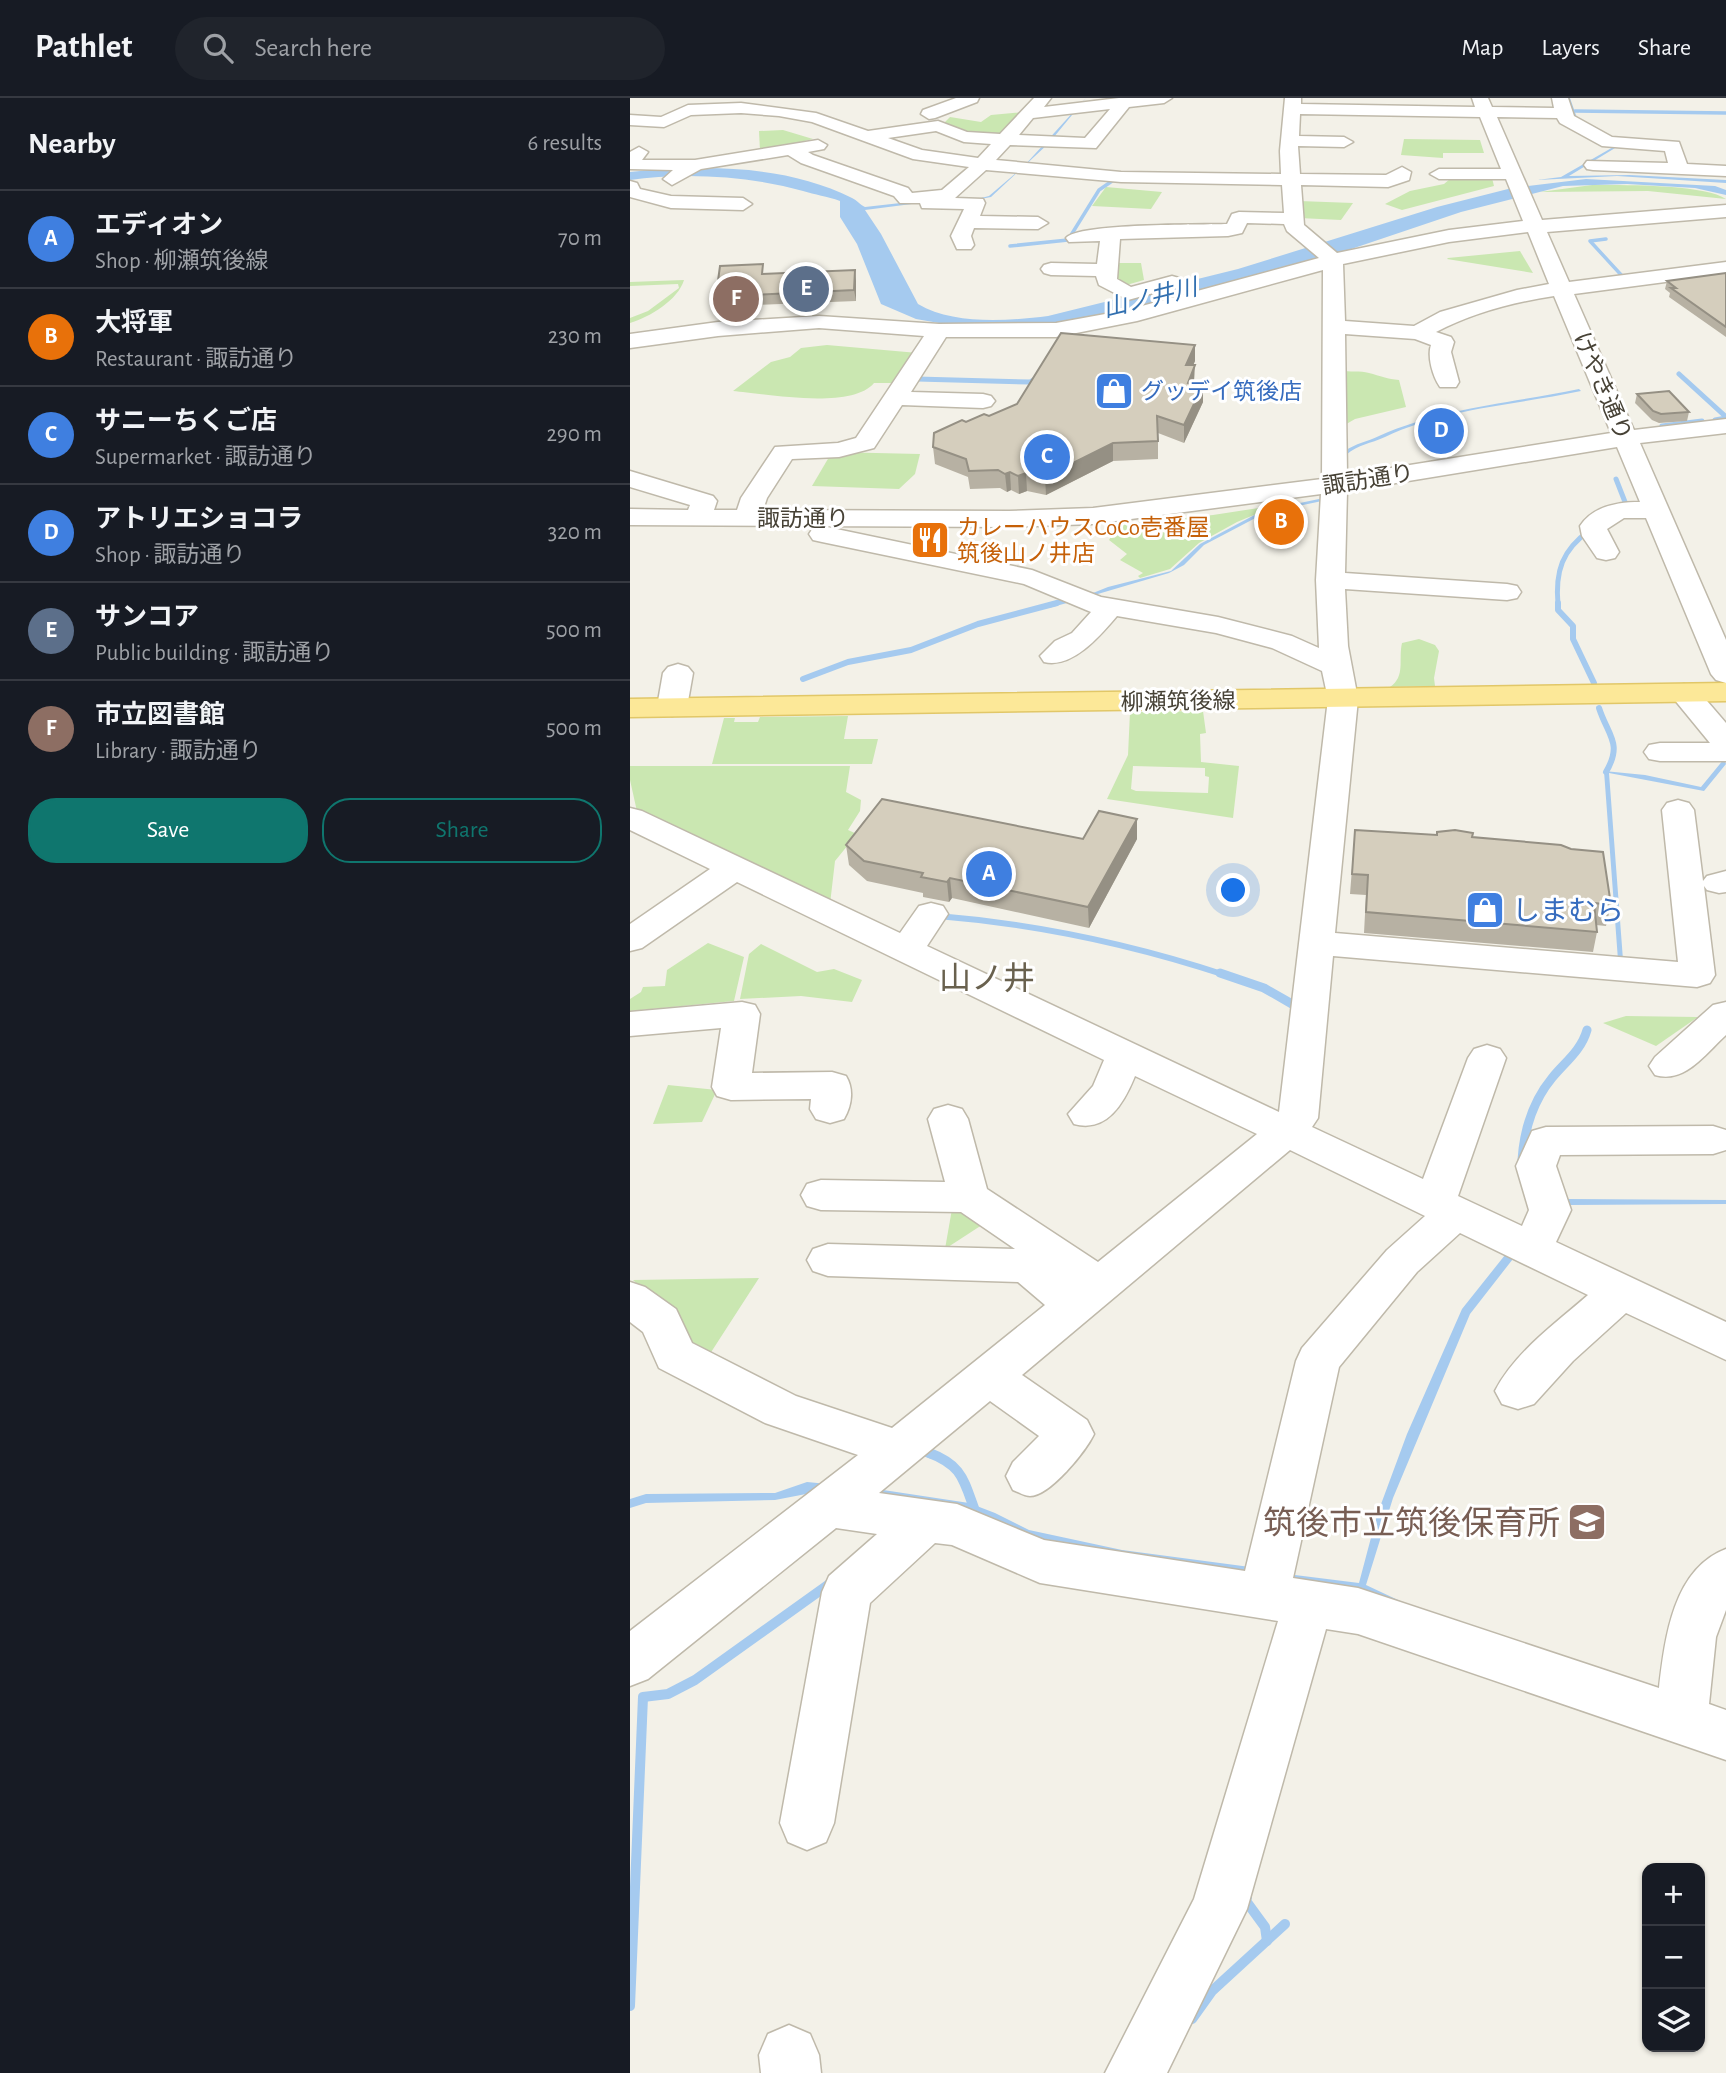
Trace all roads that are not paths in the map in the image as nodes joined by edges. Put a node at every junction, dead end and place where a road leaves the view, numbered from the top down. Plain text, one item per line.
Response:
1 (971, 98) edge
2 (1044, 98) edge
3 (1164, 98) edge
4 (1126, 100) edge
5 (1293, 104) edge
6 (1394, 104) edge
7 (1483, 105) edge
8 (1563, 106) edge
9 (692, 112) edge
10 (1446, 112) edge
11 (1028, 114) junction
12 (931, 116) junction
13 (630, 120) edge
14 (868, 135) junction
15 (1005, 138) junction
16 (1290, 146) junction
17 (1337, 147) dead end
18 (792, 149) junction
19 (639, 152) dead end
20 (982, 164) junction
21 (694, 165) junction
22 (1593, 165) dead end
23 (1028, 168) junction
24 (1679, 169) junction
25 (1726, 171) edge
26 (1439, 174) dead end
27 (672, 179) junction
28 (1396, 179) dead end
29 (712, 180) dead end
30 (630, 185) edge
31 (1291, 186) junction
32 (1519, 186) junction
33 (1350, 193) dead end
34 (907, 202) junction
35 (1649, 202) dead end
36 (976, 203) junction
37 (743, 204) dead end
38 (1569, 206) dead end
39 (1726, 211) edge
40 (1670, 216) junction
41 (1293, 219) junction
42 (966, 222) junction
43 (1038, 223) dead end
44 (1591, 224) junction
45 (1535, 226) junction
46 (1150, 231) junction
47 (1110, 234) junction
48 (1076, 237) dead end
49 (964, 245) dead end
50 (1334, 260) junction
51 (1726, 268) edge
52 (1051, 270) dead end
53 (1105, 270) junction
54 (1188, 278) dead end
55 (1151, 287) junction
56 (1461, 290) dead end
57 (1562, 291) junction
58 (1502, 299) junction
59 (1423, 310) dead end
60 (1450, 317) junction
61 (1334, 327) junction
62 (939, 331) junction
63 (1418, 333) junction
64 (630, 341) edge
65 (1448, 382) dead end
66 (893, 398) junction
67 (983, 401) dead end
68 (1726, 426) edge
69 (1625, 438) junction
70 (630, 479) edge
71 (1334, 485) junction
72 (1656, 510) junction
73 (630, 517) edge
74 (698, 517) junction
75 (755, 518) junction
76 (1606, 552) dead end
77 (1330, 580) junction
78 (1510, 594) dead end
79 (1110, 607) junction
80 (1054, 656) dead end
81 (1335, 666) junction
82 (678, 673) dead end
83 (1726, 674) edge
84 (1726, 692) edge
85 (1684, 693) junction
86 (1343, 699) junction
87 (672, 707) junction
88 (630, 708) edge
89 (1726, 742) edge
90 (1660, 752) dead end
91 (1726, 752) edge
92 (1678, 810) dead end
93 (630, 818) edge
94 (735, 868) junction
95 (931, 914) dead end
96 (630, 940) edge
97 (1316, 943) junction
98 (906, 950) junction
99 (1712, 984) edge
100 (1726, 1014) edge
101 (630, 1024) edge
102 (1125, 1055) junction
103 (1488, 1058) dead end
104 (1668, 1066) dead end
105 (830, 1109) dead end
106 (1088, 1114) dead end
107 (948, 1119) dead end
108 (1286, 1132) junction
109 (1713, 1140) dead end
110 (821, 1195) dead end
111 (969, 1197) junction
112 (1445, 1208) junction
113 (1532, 1250) junction
114 (828, 1260) dead end
115 (1621, 1292) junction
116 (1087, 1296) junction
117 (630, 1299) edge
118 (1726, 1342) edge
119 (989, 1376) junction
120 (1518, 1391) dead end
121 (899, 1450) junction
122 (1030, 1476) dead end
123 (827, 1506) junction
124 (926, 1521) junction
125 (1726, 1571) edge
126 (1286, 1600) junction
127 (630, 1662) edge
128 (1703, 1729) edge
129 (807, 1823) dead end
130 (1135, 2073) edge

1 - 12 street
2 - 11 street
3 - 4 street
4 - 11 street
4 - 15 street
5 - 6 street
5 - 16 street
6 - 10 street
7 - 8 street
7 - 10 street
7 - 32 street, けやき通り
8 - 24 street
9 - 13 street
9 - 14 street
11 - 15 street
12 - 14 street
12 - 15 street
14 - 18 street
14 - 20 street
15 - 20 street
16 - 17 street
16 - 31 street
18 - 21 street
18 - 34 street
19 - 21 street
20 - 23 street
20 - 34 street
21 - 27 street
22 - 24 street
23 - 31 street
23 - 36 street
24 - 25 street
26 - 32 street
27 - 29 street
27 - 30 street
28 - 31 street
30 - 37 street
31 - 33 street
31 - 41 street
32 - 45 street, けやき通り
34 - 36 street
35 - 40 street
36 - 42 street
38 - 44 street
39 - 40 street
40 - 44 street
41 - 46 street
41 - 50 street
42 - 43 street
42 - 49 street
44 - 45 street
45 - 50 street
45 - 57 street, けやき通り
46 - 47 street
46 - 55 street
47 - 48 street
47 - 53 street
50 - 61 street
50 - 62 street
51 - 57 street
52 - 53 street
53 - 55 street
54 - 55 street
56 - 58 street
57 - 58 street
57 - 69 street, けやき通り
58 - 60 street
59 - 60 street
60 - 63 street
61 - 63 street
61 - 71 street
62 - 64 street
62 - 66 street
63 - 65 street
66 - 67 street
66 - 75 street
68 - 69 street, 諏訪通り
69 - 71 street, 諏訪通り
69 - 72 street, けやき通り
70 - 74 street
71 - 75 street, 諏訪通り
71 - 77 street
72 - 76 street
72 - 83 street, けやき通り
73 - 74 street, 諏訪通り
74 - 75 street, 諏訪通り
75 - 79 street
77 - 78 street
77 - 81 street
79 - 80 street
79 - 81 street
81 - 86 street
82 - 87 street
84 - 85 main road, 柳瀬筑後線
85 - 86 main road, 柳瀬筑後線
85 - 89 street
86 - 87 main road, 柳瀬筑後線
86 - 97 street
87 - 88 main road, 柳瀬筑後線
90 - 91 street
92 - 99 street
93 - 94 street
94 - 96 street
94 - 98 street
95 - 98 street
97 - 99 street
97 - 108 street
98 - 102 street
100 - 104 street
101 - 105 street
102 - 106 street
102 - 108 street
103 - 112 street
107 - 111 street
108 - 112 street
108 - 116 street
109 - 113 street
110 - 111 street
111 - 116 street
112 - 113 street
112 - 126 street
113 - 115 street
114 - 116 street
115 - 118 street
115 - 120 street
116 - 119 street
117 - 121 street
119 - 121 street
119 - 122 street
121 - 123 street
123 - 124 street
123 - 127 street
124 - 126 street
124 - 129 street
125 - 128 street
126 - 128 street
126 - 130 street

